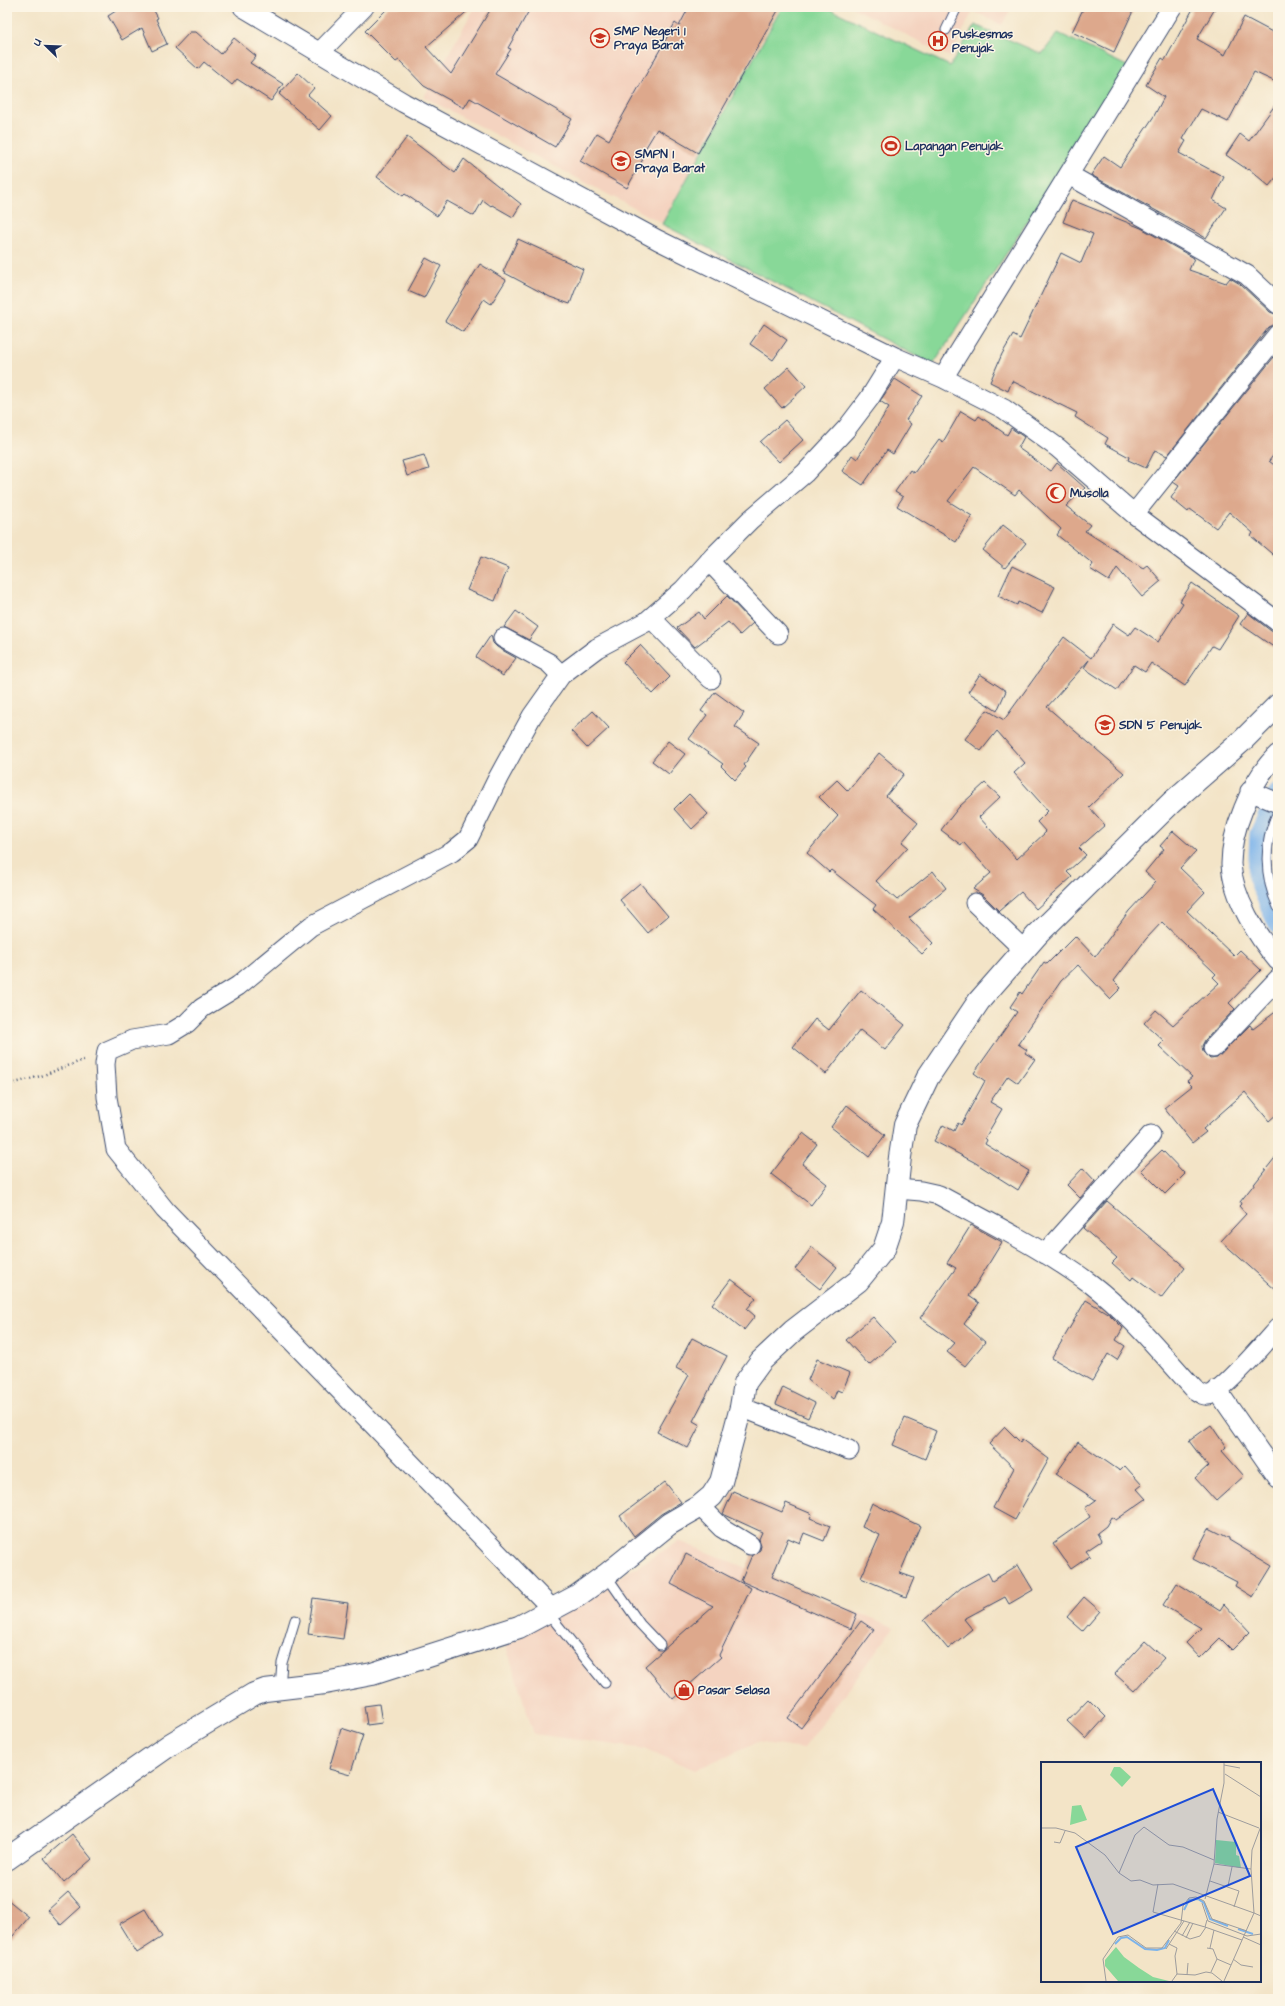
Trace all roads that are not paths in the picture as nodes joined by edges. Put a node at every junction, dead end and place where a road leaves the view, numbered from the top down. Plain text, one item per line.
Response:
1 (243, 7) edge
2 (364, 7) edge
3 (957, 7) edge
4 (1172, 7) edge
5 (946, 30) dead end
6 (320, 52) junction
7 (1069, 174) junction
8 (1278, 304) edge
9 (1278, 334) edge
10 (896, 357) junction
11 (943, 378) junction
12 (1134, 514) junction
13 (709, 561) junction
14 (651, 618) junction
15 (1278, 622) edge
16 (778, 634) dead end
17 (503, 638) dead end
18 (561, 675) junction
19 (711, 679) dead end
20 (1278, 705) edge
21 (1278, 754) edge
22 (1252, 792) junction
23 (1278, 806) edge
24 (975, 903) dead end
25 (1278, 907) edge
26 (1024, 950) junction
27 (1278, 962) edge
28 (1278, 979) edge
29 (1213, 1048) dead end
30 (1151, 1135) dead end
31 (897, 1189) junction
32 (1045, 1254) junction
33 (1278, 1328) edge
34 (1217, 1390) junction
35 (741, 1407) junction
36 (849, 1450) dead end
37 (1278, 1478) edge
38 (700, 1506) junction
39 (750, 1546) dead end
40 (606, 1575) junction
41 (551, 1612) junction
42 (295, 1620) dead end
43 (660, 1645) dead end
44 (604, 1683) dead end
45 (280, 1688) junction
46 (7, 1859) edge

1 - 6 street
2 - 6 street
3 - 5 lane
4 - 7 street
6 - 10 street
7 - 8 street
7 - 11 street
9 - 12 street
10 - 11 street
10 - 13 street
11 - 12 street
12 - 15 street
13 - 14 street
13 - 16 street
14 - 18 street
14 - 19 street
17 - 18 street
18 - 41 street
20 - 26 street
21 - 22 street
22 - 23 street
22 - 27 street
23 - 25 lane
24 - 26 street
26 - 31 street
28 - 29 street
30 - 32 street
31 - 32 street
31 - 35 street
32 - 34 street
33 - 34 street
34 - 37 street
35 - 36 street
35 - 38 street
38 - 39 street
38 - 40 street
40 - 41 street
40 - 43 lane
41 - 44 lane
41 - 45 street
42 - 45 lane
45 - 46 street

